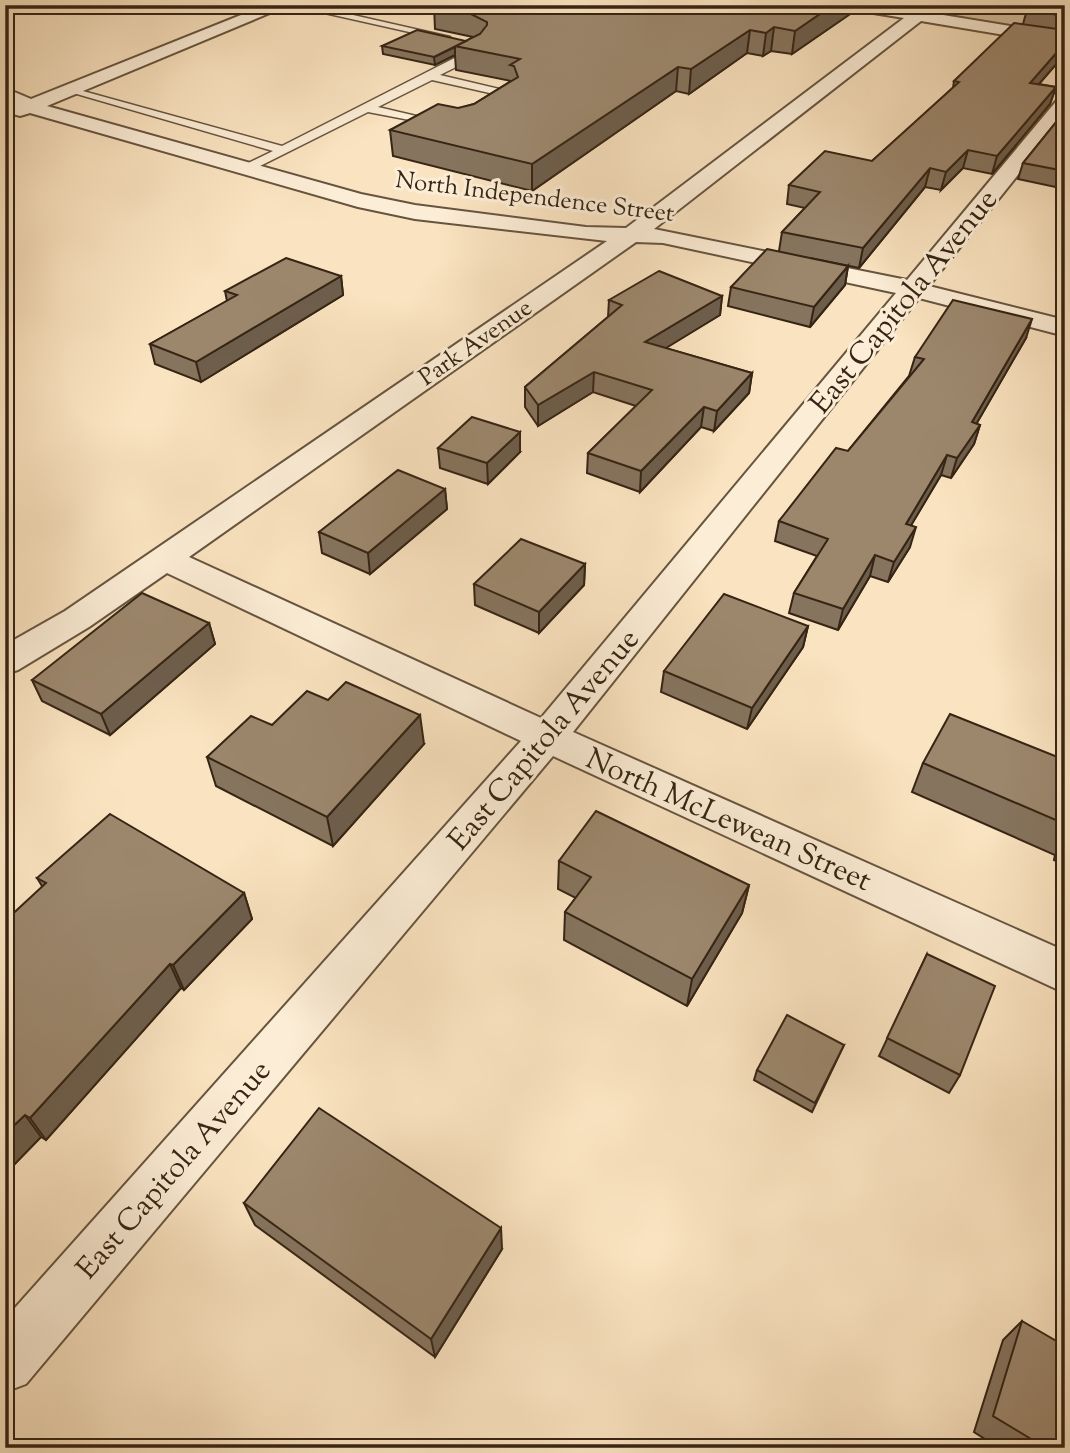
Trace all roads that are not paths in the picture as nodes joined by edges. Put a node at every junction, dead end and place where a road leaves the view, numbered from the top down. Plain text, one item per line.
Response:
1 (281, 5) edge
2 (294, 5) edge
3 (855, 5) edge
4 (924, 10) edge
5 (453, 38) edge
6 (1065, 40) edge
7 (467, 41) edge
8 (430, 76) junction
9 (68, 90) junction
10 (5, 94) edge
11 (1065, 103) edge
12 (32, 105) junction
13 (366, 108) junction
14 (490, 113) edge
15 (5, 116) edge
16 (460, 128) edge
17 (283, 150) junction
18 (246, 169) junction
19 (630, 236) junction
20 (913, 289) junction
21 (1065, 328) edge
22 (164, 558) junction
23 (5, 661) edge
24 (547, 737) junction
25 (1065, 973) edge
26 (5, 1363) edge

1 - 9 street
2 - 5 lane
3 - 4 street
4 - 6 street
4 - 19 street, Park Avenue
7 - 8 lane
8 - 13 lane
8 - 14 lane
9 - 12 street
9 - 17 lane
10 - 12 street, North Independence Street
11 - 20 street, East Capitola Avenue
12 - 15 street
12 - 18 street, North Independence Street
13 - 16 lane
13 - 17 lane
17 - 18 lane
18 - 19 street, North Independence Street
19 - 20 street, North Independence Street
19 - 22 street, Park Avenue
20 - 21 street, North Independence Street
20 - 24 street, East Capitola Avenue
22 - 23 street, Park Avenue
22 - 24 street, North McLewean Street
24 - 25 street, North McLewean Street
24 - 26 street, East Capitola Avenue

